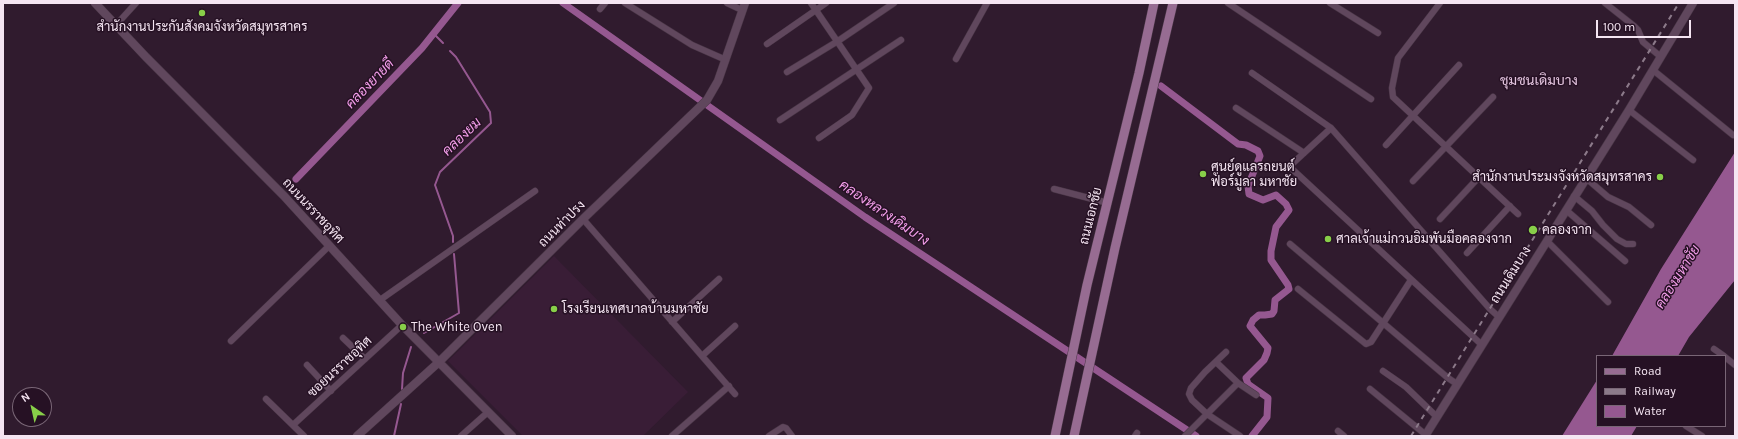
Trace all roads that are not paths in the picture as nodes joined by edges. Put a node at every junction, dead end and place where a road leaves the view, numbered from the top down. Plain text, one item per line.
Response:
1 (95, 3) edge
2 (136, 3) edge
3 (605, 3) edge
4 (625, 3) edge
5 (727, 3) edge
6 (811, 3) edge
7 (826, 3) edge
8 (894, 3) edge
9 (987, 3) edge
10 (1154, 3) edge
11 (1173, 3) edge
12 (1228, 3) edge
13 (1330, 3) edge
14 (1440, 3) edge
15 (1605, 3) edge
16 (1693, 3) edge
17 (744, 6) edge
18 (600, 9) dead end
19 (815, 10) junction
20 (116, 25) junction
21 (1378, 33) dead end
22 (901, 40) dead end
23 (838, 41) junction
24 (767, 44) dead end
25 (1661, 57) junction
26 (956, 59) dead end
27 (726, 60) junction
28 (1459, 65) dead end
29 (857, 69) junction
30 (1653, 70) junction
31 (787, 72) dead end
32 (1252, 73) dead end
33 (1493, 97) dead end
34 (1371, 98) dead end
35 (1236, 108) dead end
36 (1629, 110) junction
37 (1413, 115) junction
38 (780, 120) dead end
39 (1331, 128) junction
40 (1733, 135) dead end
41 (819, 138) dead end
42 (1386, 145) dead end
43 (1446, 146) junction
44 (1304, 153) junction
45 (1693, 160) dead end
46 (1479, 177) junction
47 (1586, 178) junction
48 (1413, 181) dead end
49 (1054, 188) dead end
50 (535, 191) dead end
51 (1574, 196) junction
52 (1108, 203) junction
53 (1510, 206) junction
54 (1566, 210) junction
55 (1518, 214) dead end
56 (583, 219) junction
57 (1440, 219) dead end
58 (1651, 225) dead end
59 (1547, 241) junction
60 (1290, 244) dead end
61 (1633, 244) dead end
62 (329, 246) junction
63 (1467, 253) dead end
64 (1625, 261) dead end
65 (719, 279) dead end
66 (1411, 280) junction
67 (1298, 289) dead end
68 (380, 300) junction
69 (1608, 302) dead end
70 (1499, 317) junction
71 (672, 322) junction
72 (1383, 322) junction
73 (402, 325) junction
74 (736, 326) dead end
75 (343, 338) dead end
76 (231, 341) dead end
77 (1482, 345) junction
78 (1714, 349) dead end
79 (1226, 352) dead end
80 (1722, 355) edge
81 (702, 356) junction
82 (1726, 358) edge
83 (365, 359) junction
84 (439, 362) junction
85 (1216, 362) junction
86 (307, 365) dead end
87 (1735, 365) edge
88 (1384, 371) dead end
89 (1238, 383) junction
90 (1457, 384) junction
91 (729, 386) junction
92 (1370, 389) dead end
93 (331, 391) junction
94 (735, 394) dead end
95 (1256, 395) dead end
96 (266, 398) dead end
97 (488, 412) junction
98 (1207, 414) junction
99 (1437, 417) junction
100 (293, 426) junction
101 (1688, 427) edge
102 (1338, 431) dead end
103 (1425, 435) edge
104 (304, 436) edge
105 (357, 436) edge
106 (461, 436) edge
107 (512, 436) edge
108 (672, 436) edge
109 (769, 436) edge
110 (792, 436) edge
111 (1055, 436) edge
112 (1074, 436) edge
113 (1185, 436) edge
114 (1240, 436) edge
115 (1344, 436) edge
116 (1702, 436) edge

1 - 20 street, ถนนนรราชอุทิศ
2 - 20 street
3 - 18 street
4 - 27 street
5 - 17 street
6 - 19 street
7 - 19 street
8 - 23 street
9 - 26 street
10 - 52 main road, ถนนเอกชัย
11 - 112 main road
12 - 34 street
13 - 21 street
14 - 37 street
15 - 25 street
16 - 25 street, ถนนเดิมบาง
17 - 27 street, ถนนท่าปรง
19 - 23 street
19 - 24 street
20 - 62 street, ถนนนรราชอุทิศ
22 - 29 street
23 - 29 street
23 - 31 street
25 - 30 street, ถนนเดิมบาง
27 - 56 street, ถนนท่าปรง
28 - 37 street
29 - 38 street
29 - 41 street
30 - 36 street, ถนนเดิมบาง
30 - 40 street
32 - 39 street
33 - 43 street
35 - 44 street
36 - 45 street
36 - 47 street, ถนนเดิมบาง
37 - 42 street
37 - 43 street
39 - 44 street
39 - 70 street
43 - 46 street
43 - 48 street
44 - 66 street
46 - 53 street
46 - 57 street
47 - 51 street, ถนนเดิมบาง
47 - 58 street
49 - 52 street
50 - 68 street
51 - 54 street, ถนนเดิมบาง
51 - 61 street
52 - 111 main road, ถนนเอกชัย
53 - 55 street
53 - 63 street
54 - 59 street, ถนนเดิมบาง
54 - 64 street
56 - 71 street
56 - 84 street, ถนนท่าปรง
59 - 69 street
59 - 70 street, ถนนเดิมบาง
60 - 72 street
62 - 68 street, ถนนนรราชอุทิศ
62 - 76 street
65 - 71 street
66 - 72 street
66 - 77 street
67 - 72 street
68 - 73 street, ถนนนรราชอุทิศ
70 - 77 street, ถนนเดิมบาง
71 - 81 street
72 - 90 street
73 - 83 street, ซอยนรราชอุทิศ
73 - 84 street, ถนนนรราชอุทิศ
74 - 81 street
75 - 83 street
77 - 90 street, ถนนเดิมบาง
78 - 80 street
79 - 85 street
81 - 91 street
82 - 87 street
83 - 93 street, ซอยนรราชอุทิศ
84 - 97 street, ถนนนรราชอุทิศ
84 - 105 street, ถนนท่าปรง
85 - 89 street
85 - 98 street
86 - 93 street
88 - 99 street
89 - 95 street
89 - 98 street
90 - 99 street, ถนนเดิมบาง
91 - 94 street
91 - 108 street
92 - 103 street
93 - 100 street, ซอยนรราชอุทิศ
96 - 100 street
97 - 106 street
97 - 107 street, ถนนนรราชอุทิศ
98 - 113 street
98 - 114 street
99 - 103 street, ถนนเดิมบาง
100 - 104 street
101 - 116 street
102 - 115 street
109 - 110 street

